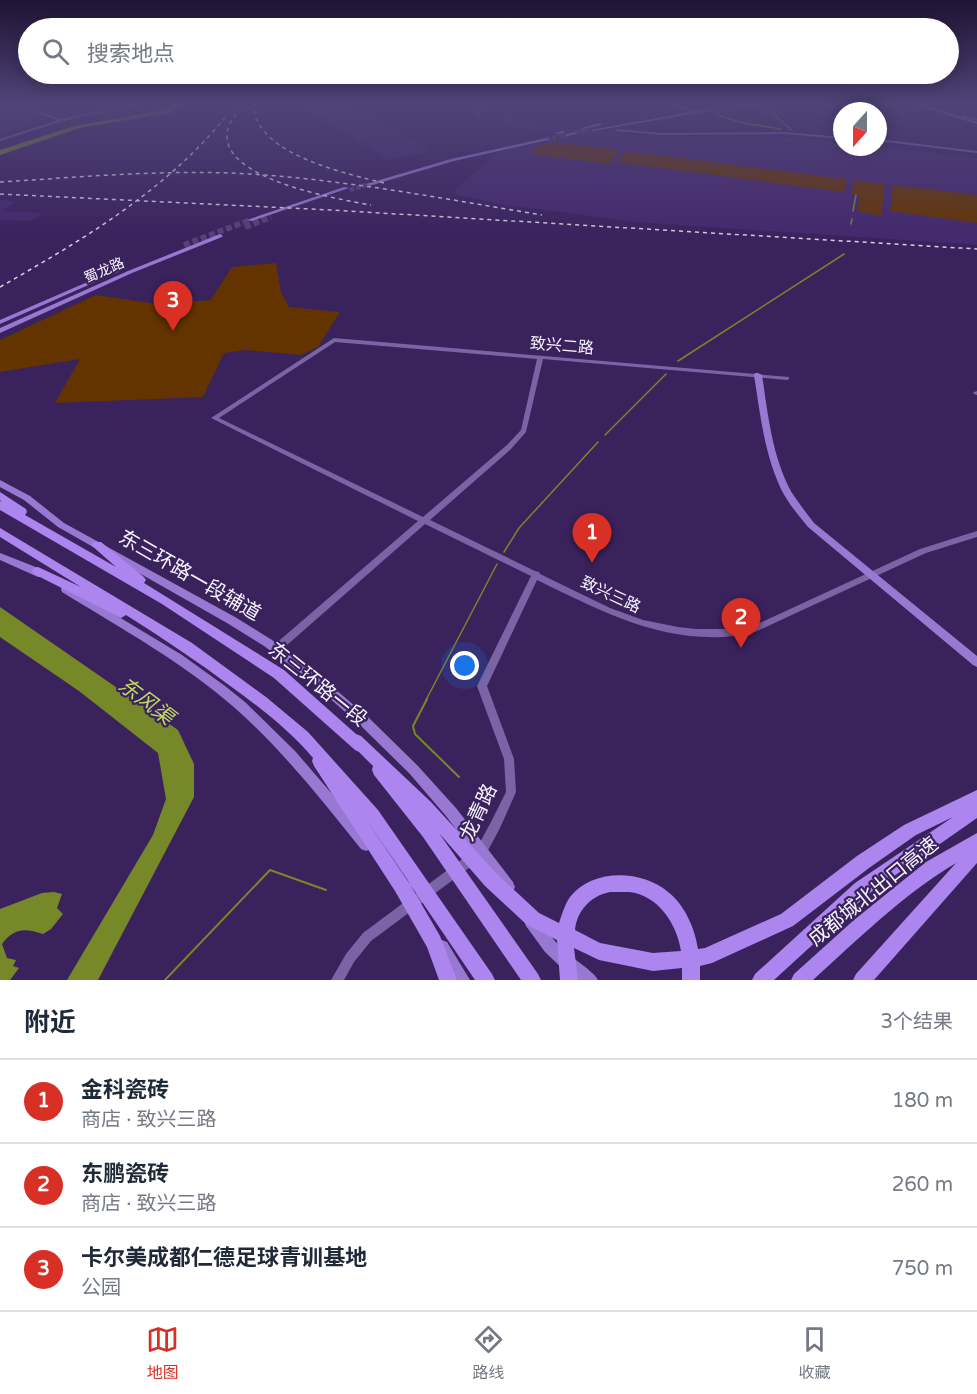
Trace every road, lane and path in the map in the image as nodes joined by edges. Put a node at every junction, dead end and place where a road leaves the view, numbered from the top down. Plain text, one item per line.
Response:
1 (500, 148) edge
2 (507, 148) edge
3 (939, 148) edge
4 (977, 152) edge
5 (459, 159) edge
6 (459, 159) edge
7 (459, 159) edge
8 (459, 159) edge
9 (271, 217) tunnel mouth
10 (250, 220) tunnel mouth
11 (220, 236) dead end
12 (184, 245) tunnel mouth
13 (151, 258) junction
14 (159, 261) junction
15 (128, 271) junction
16 (0, 324) edge
17 (0, 333) edge
18 (540, 357) junction
19 (758, 375) junction
20 (787, 378) dead end
21 (214, 418) joint
22 (0, 483) edge
23 (0, 495) edge
24 (0, 506) edge
25 (425, 519) junction
26 (0, 532) edge
27 (977, 534) edge
28 (0, 538) edge
29 (55, 538) junction
30 (97, 545) junction
31 (35, 554) junction
32 (0, 556) edge
33 (38, 571) junction
34 (536, 574) junction
35 (871, 575) junction
36 (166, 601) junction
37 (187, 647) junction
38 (276, 649) junction
39 (977, 662) edge
40 (303, 736) junction
41 (356, 740) junction
42 (977, 797) edge
43 (977, 809) edge
44 (977, 841) edge
45 (977, 851) edge
46 (482, 852) junction
47 (414, 902) junction
48 (762, 979) edge
49 (337, 980) edge
50 (448, 980) edge
51 (462, 980) edge
52 (486, 980) edge
53 (532, 980) edge
54 (569, 980) edge
55 (590, 980) edge
56 (691, 980) edge
57 (800, 980) edge
58 (862, 980) edge

1 - 5 main road
2 - 8 main road
3 - 4 street
6 - 7 main road
9 - 10 main road
11 - 14 main road, 蜀龙路
12 - 13 main road, 蜀龙路
13 - 15 main road, 蜀龙路
13 - 16 main road
14 - 15 main road, 蜀龙路
14 - 17 main road
15 - 16 main road, 蜀龙路
15 - 17 main road, 蜀龙路
18 - 19 street, 致兴二路
18 - 21 street, 致兴二路
18 - 25 street
19 - 20 street, 致兴二路
19 - 35 main road
21 - 25 street, 致兴三路
22 - 30 main road, 东三环路一段辅道
23 - 29 highway
24 - 29 highway, 东三环路一段
25 - 34 street, 致兴三路
25 - 38 street
26 - 31 highway
27 - 35 street, 致兴三路
28 - 31 highway
29 - 36 highway, 东三环路一段
30 - 36 highway
30 - 38 main road, 东三环路一段辅道
31 - 37 highway
32 - 33 main road
33 - 37 highway
33 - 47 main road
34 - 35 street, 致兴三路
34 - 46 street, 龙青路
35 - 39 main road
36 - 41 highway, 东三环路一段
37 - 40 highway
38 - 46 main road, 东三环路一段辅道
40 - 50 highway
40 - 52 highway
41 - 42 highway
41 - 53 highway, 东三环路一段
43 - 48 highway, 成都城北出口高速
44 - 57 highway, 成都城北出口高速
45 - 58 highway
46 - 47 street, 龙青路
46 - 55 main road, 东三环路一段辅道
47 - 49 street, 龙青路
47 - 51 main road
54 - 56 highway

